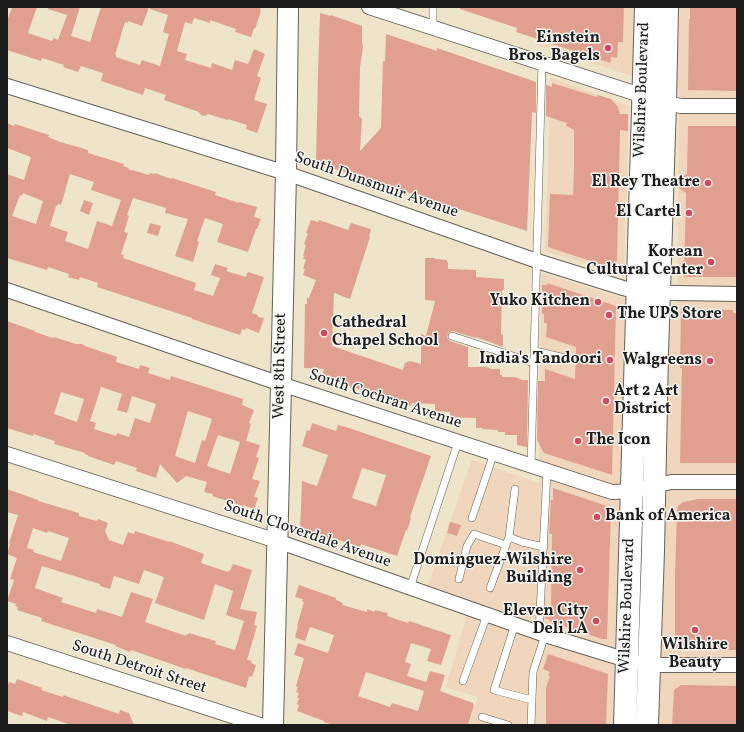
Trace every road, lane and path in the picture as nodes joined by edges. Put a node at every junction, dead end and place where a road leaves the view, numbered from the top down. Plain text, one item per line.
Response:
1 (288, 7) edge
2 (369, 7) edge
3 (433, 7) edge
4 (646, 7) edge
5 (666, 7) edge
6 (432, 28) junction
7 (542, 63) junction
8 (7, 86) edge
9 (643, 96) junction
10 (665, 103) junction
11 (737, 106) edge
12 (286, 173) junction
13 (538, 261) junction
14 (7, 290) edge
15 (648, 292) junction
16 (737, 294) edge
17 (452, 336) dead end
18 (535, 351) junction
19 (570, 359) dead end
20 (534, 363) junction
21 (281, 384) junction
22 (458, 442) junction
23 (7, 454) edge
24 (494, 454) junction
25 (531, 466) junction
26 (547, 471) junction
27 (737, 482) edge
28 (654, 486) junction
29 (515, 489) dead end
30 (632, 491) junction
31 (472, 518) dead end
32 (277, 541) junction
33 (507, 541) junction
34 (544, 547) junction
35 (459, 579) dead end
36 (410, 588) junction
37 (490, 588) dead end
38 (487, 614) junction
39 (515, 624) junction
40 (542, 634) junction
41 (7, 643) edge
42 (627, 660) junction
43 (737, 664) edge
44 (649, 665) junction
45 (464, 680) dead end
46 (532, 700) junction
47 (482, 717) dead end
48 (260, 725) edge
49 (273, 725) edge
50 (508, 725) edge
51 (531, 725) edge
52 (625, 725) edge
53 (647, 725) edge

1 - 12 street, West 8th Street
2 - 6 street
3 - 6 lane
4 - 9 main road, Wilshire Boulevard
5 - 10 main road, Wilshire Boulevard
6 - 7 street
7 - 9 street
7 - 13 lane
8 - 12 street, South Dunsmuir Avenue
9 - 10 street
9 - 15 main road, Wilshire Boulevard
10 - 11 street
10 - 15 main road, Wilshire Boulevard
12 - 13 street, South Dunsmuir Avenue
12 - 21 street, West 8th Street
13 - 15 street, South Dunsmuir Avenue
13 - 18 lane
14 - 21 street, South Cochran Avenue
15 - 16 street, South Dunsmuir Avenue
15 - 28 main road, Wilshire Boulevard
15 - 30 main road, Wilshire Boulevard
17 - 20 lane
18 - 19 lane
18 - 20 lane
20 - 25 lane
21 - 22 street, South Cochran Avenue
21 - 32 street, West 8th Street
22 - 24 street, South Cochran Avenue
22 - 36 lane
23 - 32 street, South Cloverdale Avenue
24 - 25 street, South Cochran Avenue
24 - 31 lane
25 - 26 street, South Cochran Avenue
26 - 30 street, South Cochran Avenue
26 - 34 lane
27 - 28 street, South Cochran Avenue
28 - 30 street, South Cochran Avenue
28 - 44 main road, Wilshire Boulevard
29 - 33 lane
30 - 42 main road, Wilshire Boulevard
32 - 36 street, South Cloverdale Avenue
32 - 49 street, West 8th Street
33 - 34 lane
33 - 35 lane
33 - 37 lane
34 - 40 lane
36 - 38 street, South Cloverdale Avenue
38 - 39 street, South Cloverdale Avenue
38 - 45 lane
39 - 40 street, South Cloverdale Avenue
39 - 46 lane
40 - 42 street, South Cloverdale Avenue
40 - 46 lane
41 - 48 street, South Detroit Street
42 - 44 street, South Cloverdale Avenue
42 - 52 main road, Wilshire Boulevard
43 - 44 street, South Cloverdale Avenue
44 - 53 main road, Wilshire Boulevard
46 - 51 lane
47 - 50 lane

